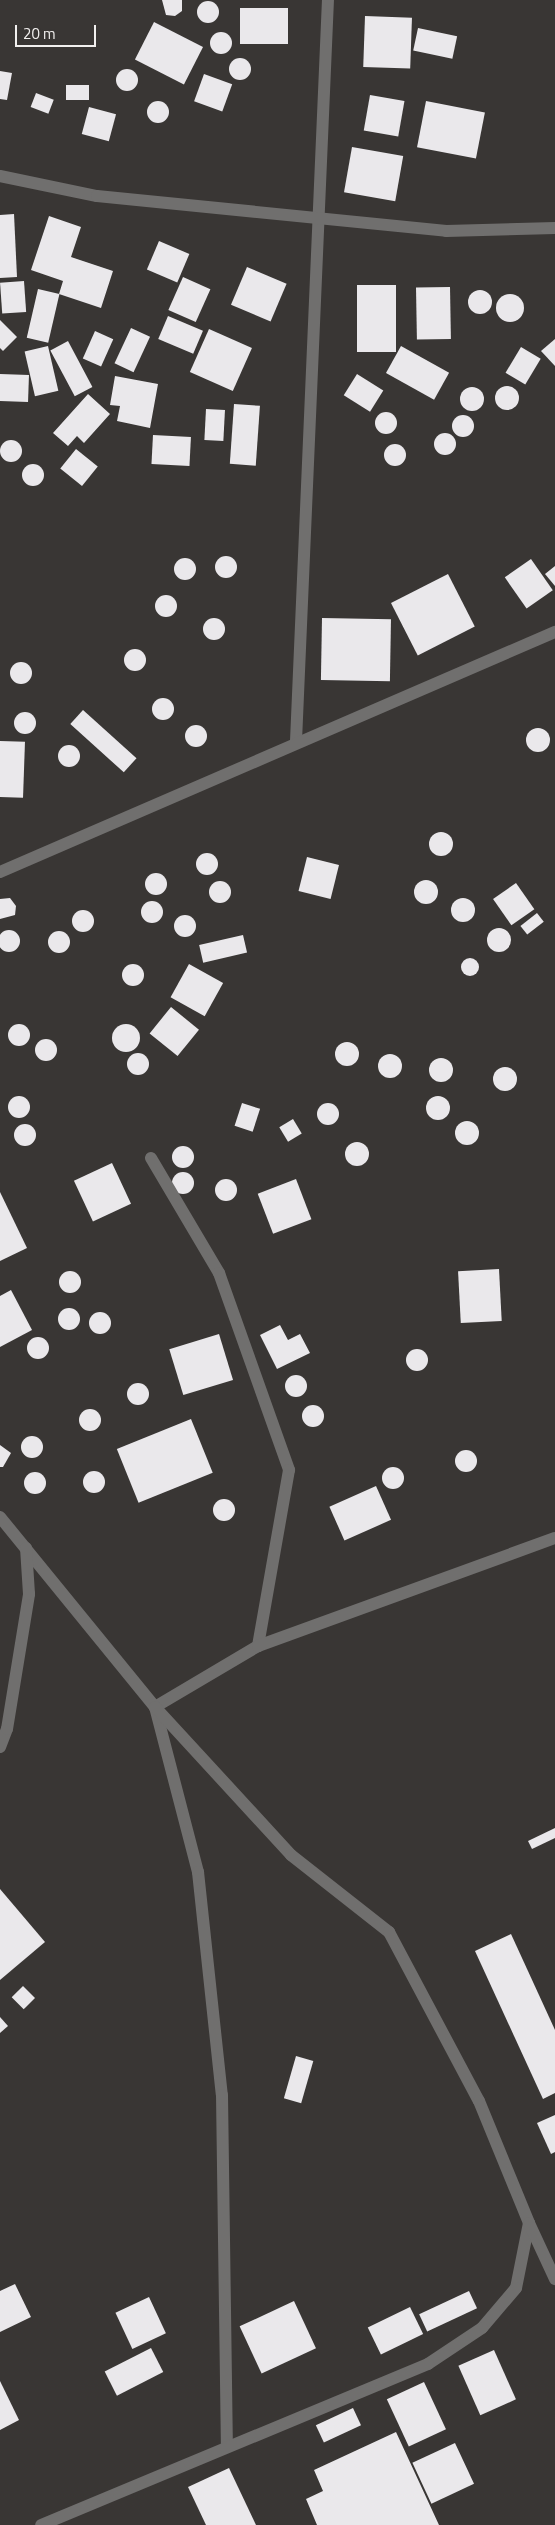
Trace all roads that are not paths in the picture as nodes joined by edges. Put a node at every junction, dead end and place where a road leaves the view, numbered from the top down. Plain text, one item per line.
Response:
1 (328, 0) edge
2 (4, 178) edge
3 (319, 218) junction
4 (555, 228) edge
5 (555, 632) edge
6 (296, 741) junction
7 (0, 872) edge
8 (151, 1158) dead end
9 (0, 1517) edge
10 (555, 1538) edge
11 (26, 1548) junction
12 (258, 1646) junction
13 (155, 1707) junction
14 (0, 1747) edge
15 (529, 2223) junction
16 (555, 2277) edge
17 (227, 2444) junction
18 (40, 2525) edge

1 - 3 street
2 - 3 street
3 - 4 street
3 - 6 street
5 - 6 street
6 - 7 street
8 - 12 street
9 - 11 street
10 - 12 street
11 - 13 street
11 - 14 street
12 - 13 street
13 - 15 street
13 - 17 street
15 - 16 street
15 - 17 street
17 - 18 street

